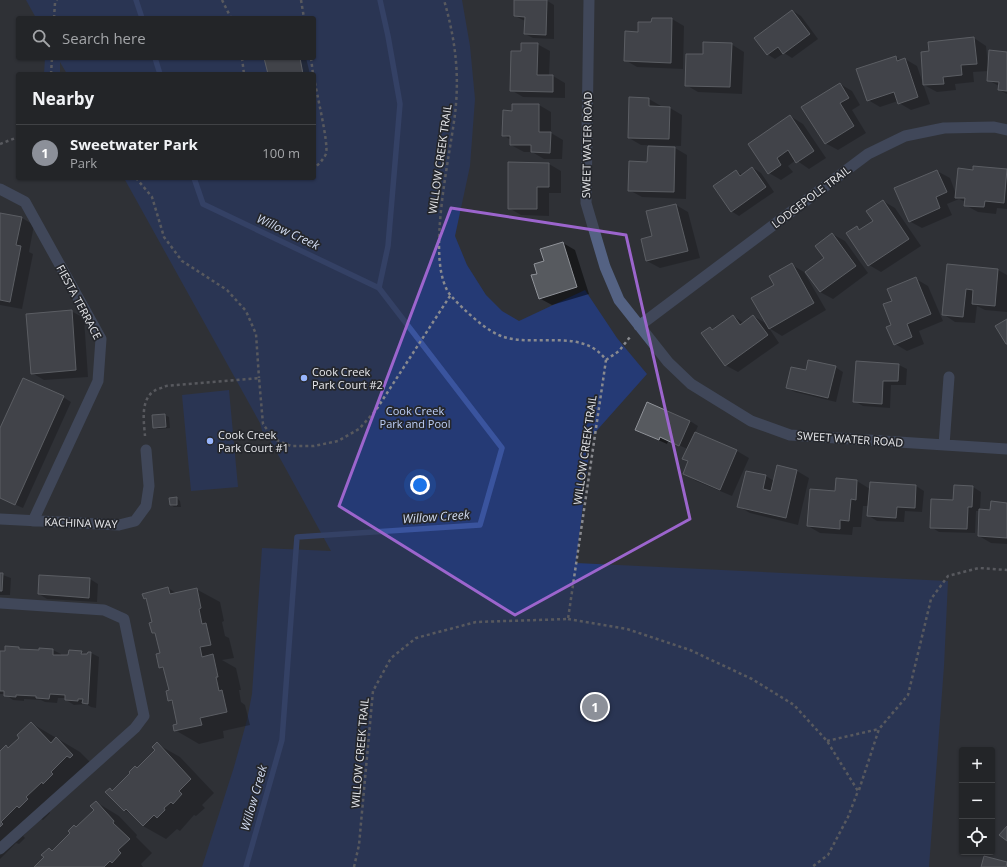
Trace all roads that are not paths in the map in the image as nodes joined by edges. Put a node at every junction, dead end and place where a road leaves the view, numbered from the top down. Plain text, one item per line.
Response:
1 (588, 0) edge
2 (1007, 130) edge
3 (0, 189) edge
4 (639, 326) junction
5 (950, 377) dead end
6 (944, 445) junction
7 (1007, 449) edge
8 (146, 450) road end
9 (0, 519) edge
10 (34, 521) junction
11 (0, 603) edge
12 (0, 849) edge

1 - 4 street, SWEET WATER ROAD
2 - 4 street, LODGEPOLE TRAIL
3 - 10 street, FIESTA TERRACE
4 - 6 street, SWEET WATER ROAD
5 - 6 street
6 - 7 street, SWEET WATER ROAD
8 - 10 street, KACHINA WAY
9 - 10 street, KACHINA WAY
11 - 12 street

